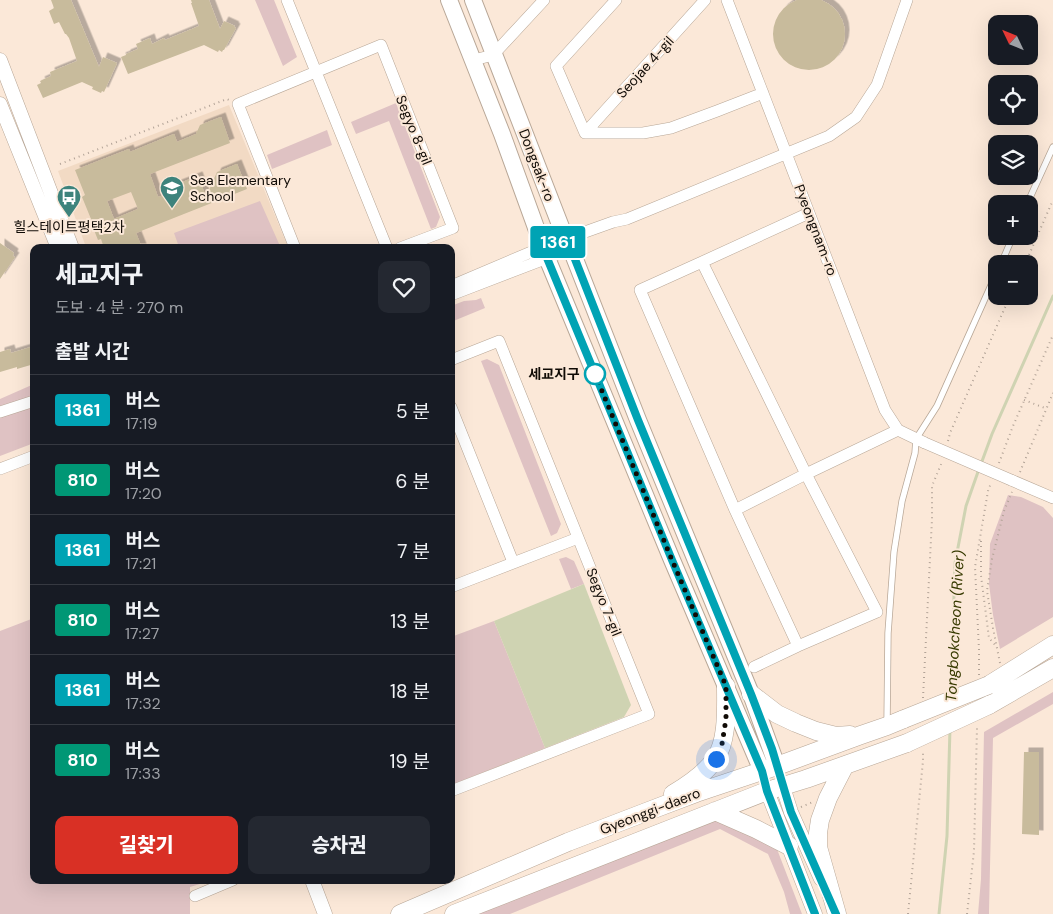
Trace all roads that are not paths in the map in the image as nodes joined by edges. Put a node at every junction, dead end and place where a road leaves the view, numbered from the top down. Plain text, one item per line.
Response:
1 (287, 0) edge
2 (449, 0) edge
3 (473, 0) edge
4 (544, 0) edge
5 (616, 0) edge
6 (705, 0) edge
7 (727, 0) edge
8 (907, 0) edge
9 (493, 55) junction
10 (0, 60) edge
11 (474, 60) junction
12 (316, 72) junction
13 (763, 93) junction
14 (0, 104) edge
15 (585, 133) junction
16 (1053, 146) edge
17 (786, 152) junction
18 (1032, 195) edge
19 (809, 213) junction
20 (56, 244) edge
21 (70, 244) edge
22 (293, 244) edge
23 (385, 244) edge
24 (411, 244) edge
25 (568, 244) junction
26 (545, 253) junction
27 (702, 262) junction
28 (455, 285) edge
29 (988, 292) edge
30 (455, 293) edge
31 (455, 358) edge
32 (30, 402) edge
33 (0, 412) edge
34 (455, 417) edge
35 (898, 430) junction
36 (921, 441) junction
37 (30, 458) edge
38 (0, 469) edge
39 (806, 474) junction
40 (1053, 498) edge
41 (735, 510) junction
42 (578, 538) junction
43 (514, 562) junction
44 (455, 585) edge
45 (1053, 645) edge
46 (798, 646) junction
47 (754, 666) dead end
48 (1053, 668) edge
49 (726, 686) junction
50 (751, 694) junction
51 (887, 726) junction
52 (861, 735) junction
53 (845, 765) junction
54 (770, 768) junction
55 (455, 789) edge
56 (775, 789) junction
57 (715, 811) junction
58 (646, 812) junction
59 (788, 846) junction
60 (224, 884) edge
61 (314, 884) edge
62 (195, 896) dead end
63 (325, 914) edge
64 (400, 914) edge
65 (454, 914) edge
66 (815, 914) edge
67 (836, 914) edge

1 - 12 street
2 - 11 main road, Dongsak-ro
3 - 9 main road, Dongsak-ro
4 - 9 street
5 - 15 street
6 - 15 street, Seojae 4-gil
7 - 13 street, Pyeongnam-ro
8 - 17 street
9 - 11 street
9 - 25 main road, Dongsak-ro
10 - 21 street
11 - 26 main road, Dongsak-ro
12 - 22 street, Segyo 8-gil
12 - 23 street
12 - 24 street, Segyo 8-gil
13 - 15 street
13 - 17 street, Pyeongnam-ro
14 - 20 street
16 - 18 lane
17 - 19 street, Pyeongnam-ro
17 - 25 street
19 - 27 street
19 - 35 street, Pyeongnam-ro
25 - 26 street
25 - 50 main road, Dongsak-ro
26 - 28 street
26 - 30 street
26 - 49 main road, Dongsak-ro
27 - 39 street
27 - 41 street
29 - 36 lane
31 - 42 street, Segyo 7-gil
32 - 33 street
34 - 43 street
35 - 36 street
35 - 39 street
36 - 40 street, bridge
36 - 51 lane
37 - 38 street
39 - 41 street
39 - 46 street
41 - 46 street
42 - 43 street
42 - 55 street, Segyo 7-gil
43 - 44 street
45 - 51 main road, Gyeonggi-daero, bridge
46 - 47 street
48 - 53 main road, Gyeonggi-daero, bridge
49 - 54 main road, Dongsak-ro
49 - 58 main road
50 - 52 main road
50 - 54 main road, Dongsak-ro
51 - 52 main road, Gyeonggi-daero
52 - 54 main road, Gyeonggi-daero
53 - 56 main road, Gyeonggi-daero
53 - 67 main road
54 - 56 main road
54 - 58 main road, Gyeonggi-daero
56 - 57 main road, Gyeonggi-daero
56 - 59 street
56 - 67 street
57 - 59 main road
57 - 65 main road, Gyeonggi-daero
58 - 64 main road, Gyeonggi-daero
59 - 66 street
60 - 62 street
61 - 63 street

